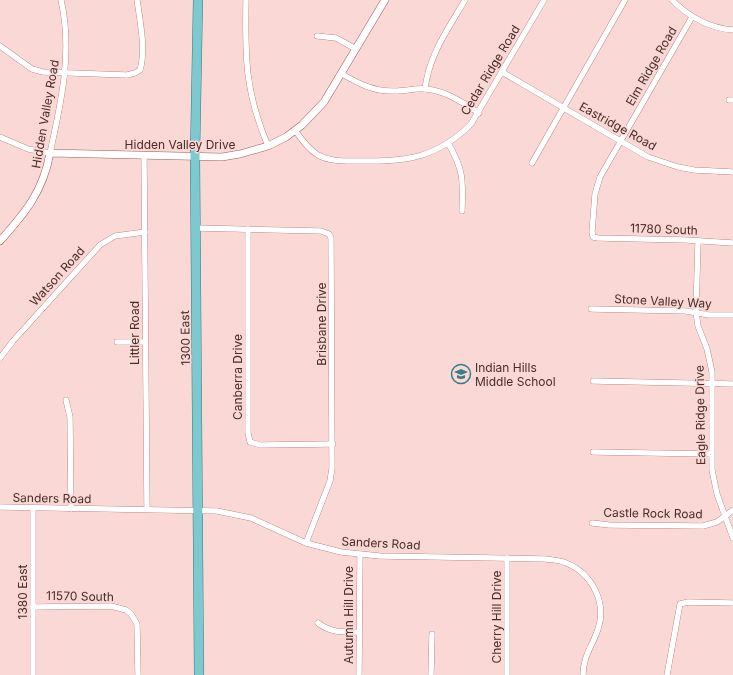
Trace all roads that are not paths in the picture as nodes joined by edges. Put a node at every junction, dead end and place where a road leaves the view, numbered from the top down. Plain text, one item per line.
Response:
1 (61, 0) edge
2 (137, 0) edge
3 (198, 0) edge
4 (246, 0) edge
5 (384, 0) edge
6 (465, 0) edge
7 (544, 0) edge
8 (624, 0) edge
9 (672, 0) edge
10 (692, 17) junction
11 (733, 30) edge
12 (317, 36) dead end
13 (0, 46) edge
14 (356, 49) junction
15 (502, 72) junction
16 (65, 74) junction
17 (342, 74) junction
18 (425, 88) junction
19 (563, 107) junction
20 (479, 113) junction
21 (295, 130) junction
22 (0, 137) edge
23 (620, 141) junction
24 (448, 143) junction
25 (268, 146) junction
26 (50, 153) junction
27 (144, 156) junction
28 (195, 156) junction
29 (532, 163) dead end
30 (733, 172) edge
31 (462, 211) dead end
32 (196, 228) junction
33 (248, 229) junction
34 (145, 232) junction
35 (593, 237) joint
36 (0, 241) edge
37 (698, 242) junction
38 (733, 243) edge
39 (591, 309) dead end
40 (696, 312) junction
41 (733, 315) edge
42 (116, 342) dead end
43 (145, 342) junction
44 (0, 358) edge
45 (592, 380) dead end
46 (712, 383) junction
47 (733, 384) edge
48 (66, 400) dead end
49 (333, 444) junction
50 (592, 452) dead end
51 (711, 454) junction
52 (0, 507) edge
53 (33, 508) junction
54 (71, 509) junction
55 (147, 510) junction
56 (199, 510) junction
57 (733, 510) edge
58 (726, 515) junction
59 (592, 523) dead end
60 (733, 538) edge
61 (306, 543) junction
62 (360, 555) junction
63 (507, 558) junction
64 (733, 603) edge
65 (33, 607) junction
66 (318, 623) dead end
67 (359, 632) junction
68 (432, 634) dead end
69 (33, 675) edge
70 (138, 675) edge
71 (199, 675) edge
72 (359, 675) edge
73 (431, 675) edge
74 (507, 675) edge
75 (584, 675) edge
76 (667, 675) edge

1 - 16 street, Hidden Valley Road
2 - 16 street
3 - 28 main road, 1300 East
4 - 25 street
5 - 14 street, Hidden Valley Drive
6 - 18 street
7 - 15 street, Cedar Ridge Road
8 - 19 street
9 - 10 street
10 - 11 street
10 - 23 street, Elm Ridge Road
12 - 14 street
13 - 16 street
14 - 17 street, Hidden Valley Drive
15 - 19 street, Eastridge Road
15 - 20 street, Cedar Ridge Road
16 - 26 street, Hidden Valley Road
17 - 18 street
17 - 21 street, Hidden Valley Drive
18 - 20 street
19 - 23 street, Eastridge Road
19 - 29 street
20 - 24 street, Cedar Ridge Road
21 - 24 street, Cedar Ridge Road
21 - 25 street, Hidden Valley Drive
22 - 26 street, Hidden Valley Drive
23 - 30 street, Eastridge Road
23 - 35 street, Elm Ridge Road
24 - 31 street
25 - 28 street, Hidden Valley Drive
26 - 27 street, Hidden Valley Drive
26 - 36 street, Hidden Valley Road
27 - 28 street, Hidden Valley Drive
27 - 34 street, Littler Road
28 - 32 main road, 1300 East
32 - 33 street, Brisbane Drive
32 - 56 main road, 1300 East
33 - 49 street, Brisbane Drive
33 - 49 street, Canberra Drive
34 - 43 street, Littler Road
34 - 44 street, Watson Road
35 - 37 street, 11780 South
37 - 38 street, 11780 South
37 - 40 street, Eagle Ridge Drive
39 - 40 street, Stone Valley Way
40 - 41 street, Stone Valley Way
40 - 46 street, Eagle Ridge Drive
42 - 43 street
43 - 55 street, Littler Road
45 - 46 street
46 - 47 street
46 - 51 street, Eagle Ridge Drive
48 - 54 street
49 - 61 street, Brisbane Drive
50 - 51 street
51 - 58 street, Eagle Ridge Drive
52 - 53 street, Sanders Road
53 - 54 street, Sanders Road
53 - 65 street, 1380 East
54 - 55 street, Sanders Road
55 - 56 street, Sanders Road
56 - 61 street, Sanders Road
56 - 71 main road, 1300 East
57 - 58 street, Castle Rock Road
58 - 59 street, Castle Rock Road
58 - 60 street, Eagle Ridge Drive
61 - 62 street, Sanders Road
62 - 63 street, Sanders Road
62 - 67 street, Autumn Hill Drive
63 - 74 street, Cherry Hill Drive
63 - 75 street, Sanders Road
64 - 76 street
65 - 69 street, 1380 East
65 - 70 street, 11570 South
66 - 67 street
67 - 72 street, Autumn Hill Drive
68 - 73 street

